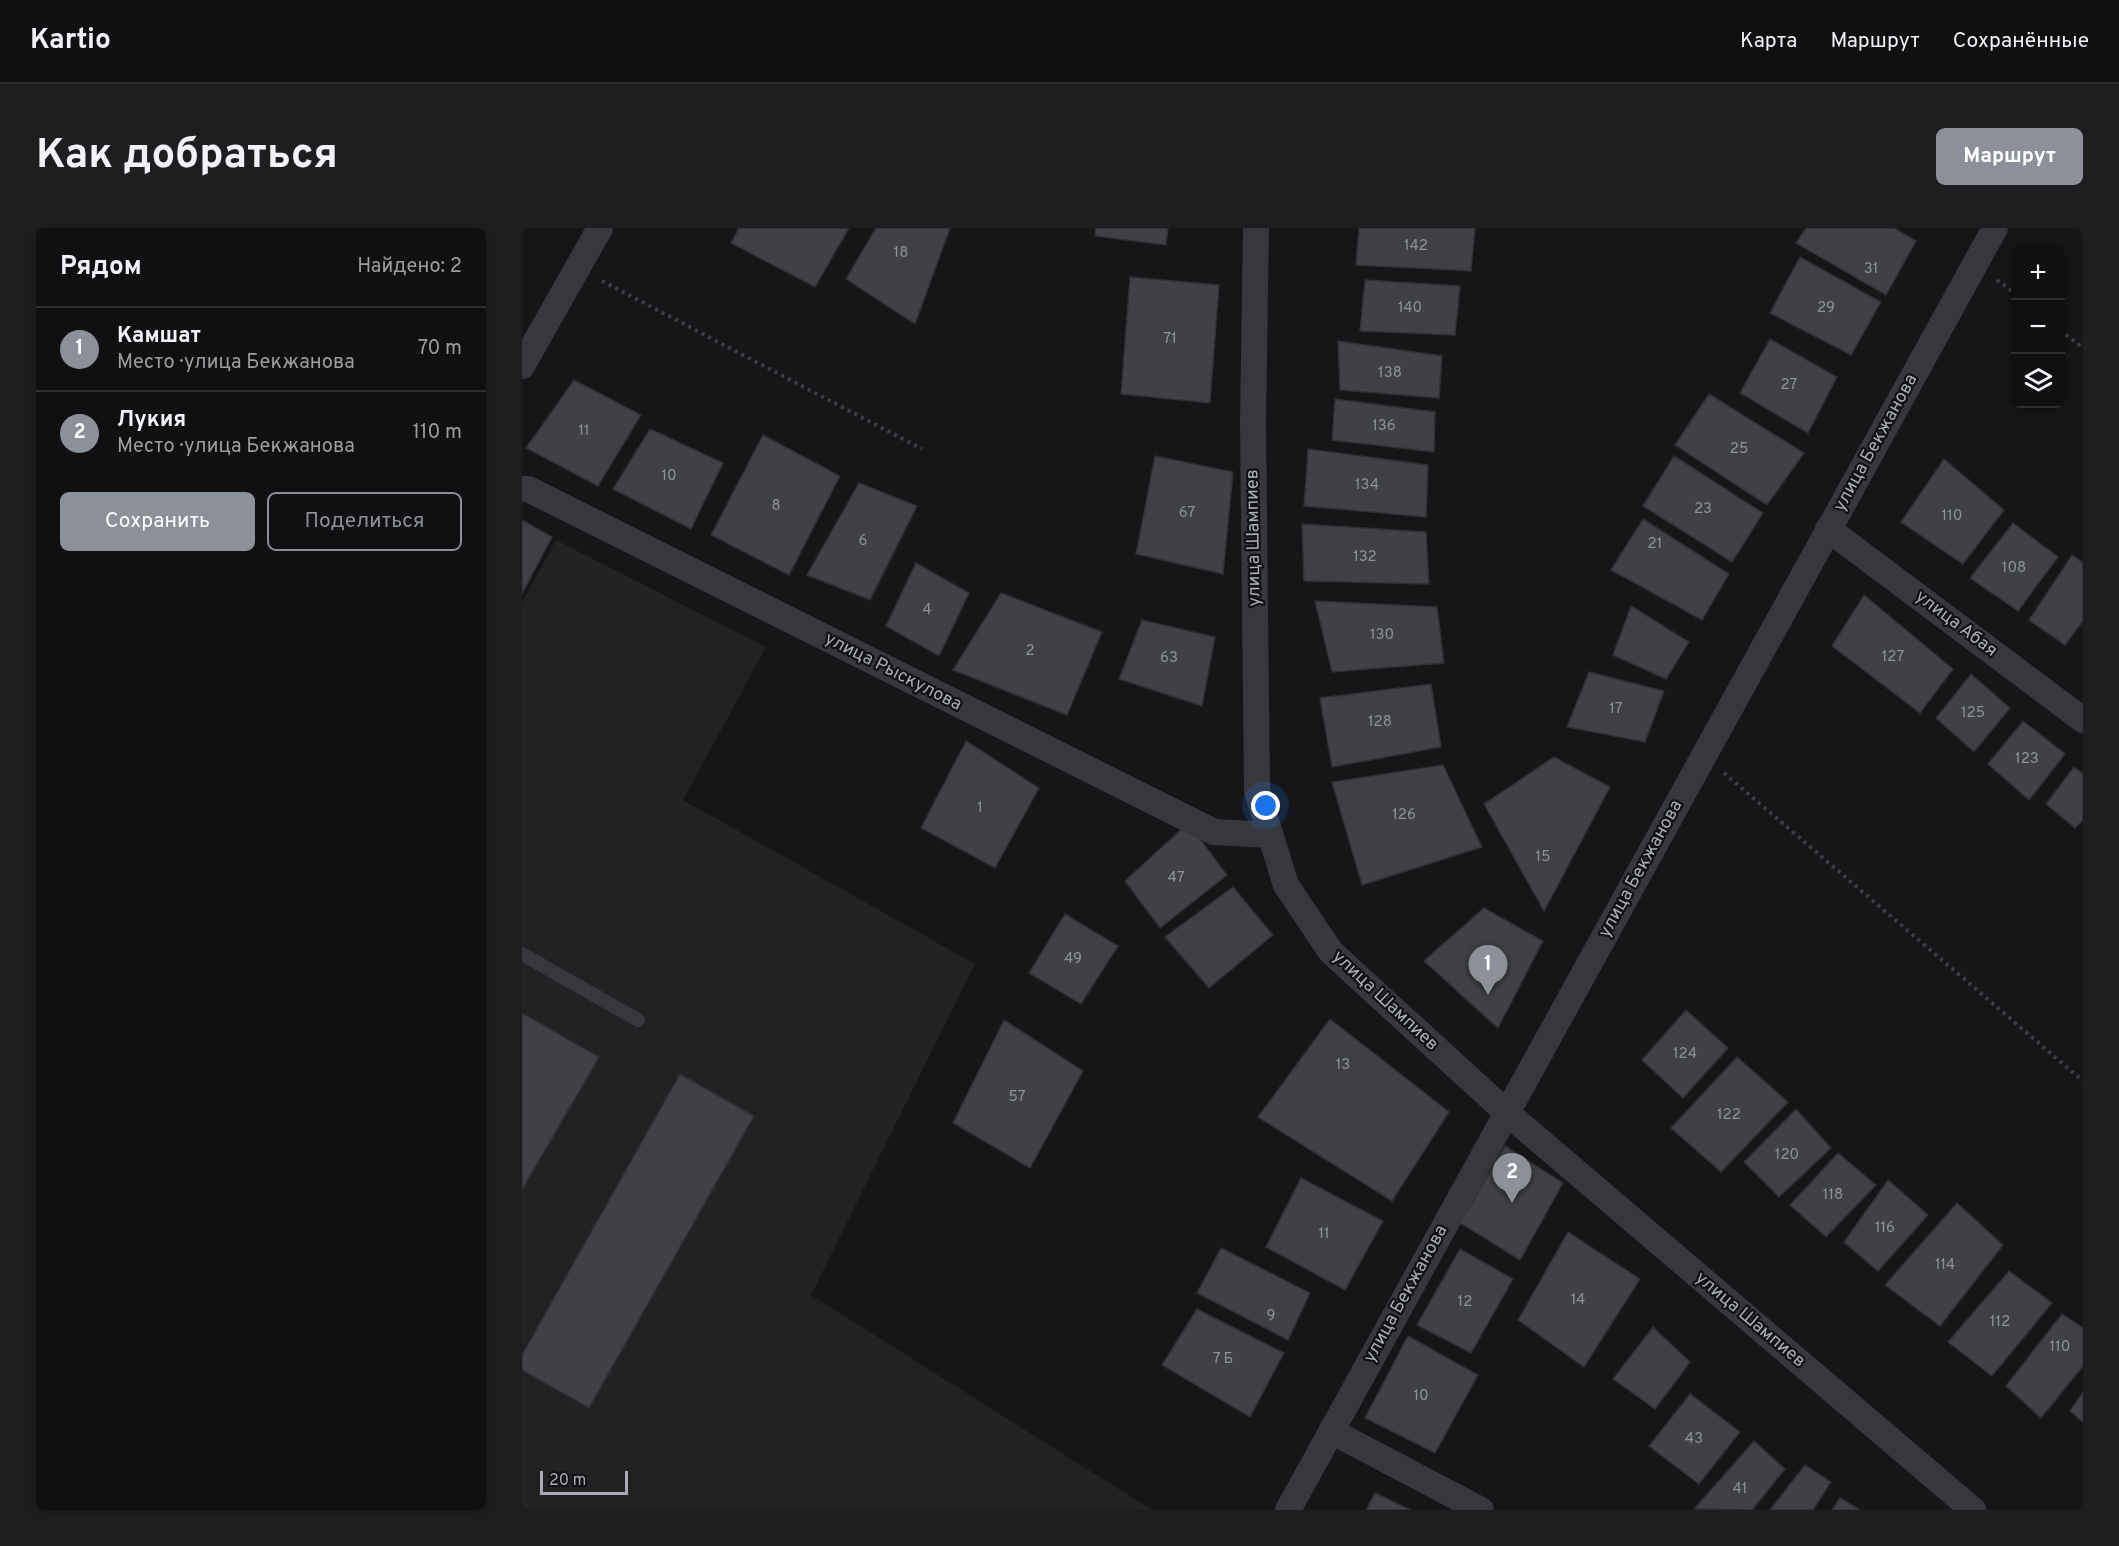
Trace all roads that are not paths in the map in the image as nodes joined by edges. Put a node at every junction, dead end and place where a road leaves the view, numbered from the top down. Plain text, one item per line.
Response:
1 (600, 228) edge
2 (1256, 228) edge
3 (1995, 228) edge
4 (522, 366) edge
5 (522, 489) edge
6 (1828, 529) junction
7 (2083, 720) edge
8 (1270, 836) junction
9 (522, 954) edge
10 (638, 1020) dead end
11 (1506, 1112) junction
12 (1331, 1431) junction
13 (1288, 1510) edge
14 (1480, 1510) edge
15 (1973, 1510) edge

1 - 4 street
2 - 8 street, улица Шампиев
3 - 6 street, улица Бекжанова
5 - 8 street, улица Рыскулова
6 - 7 street, улица Абая
6 - 11 street, улица Бекжанова
8 - 11 street, улица Шампиев
9 - 10 lane
11 - 12 street, улица Бекжанова
11 - 15 street, улица Шампиев
12 - 13 street, улица Бекжанова
12 - 14 street

